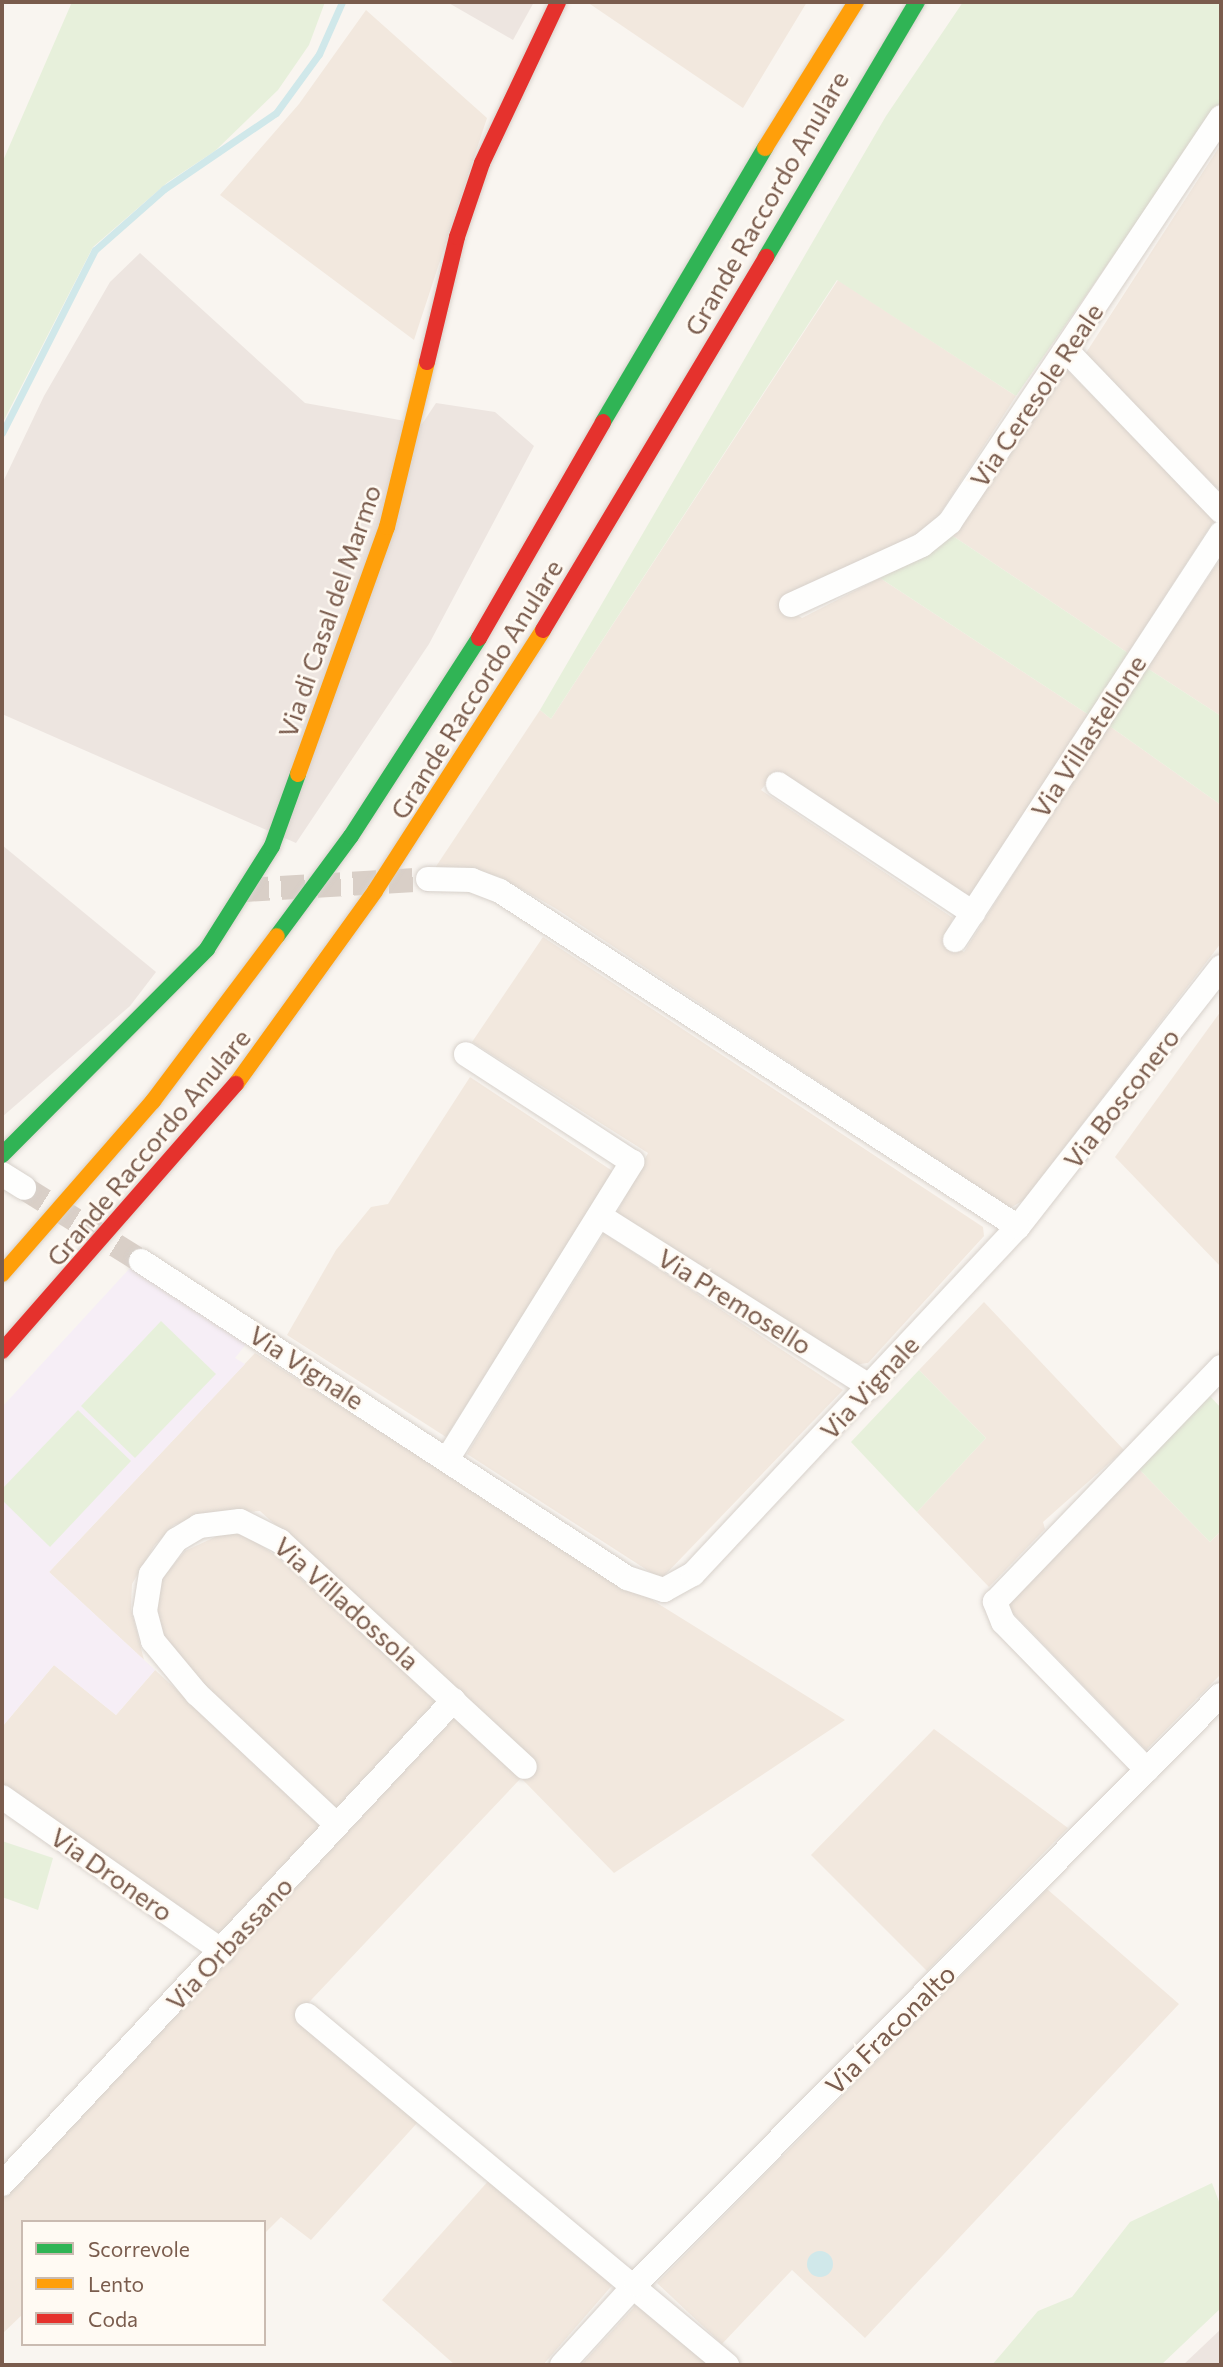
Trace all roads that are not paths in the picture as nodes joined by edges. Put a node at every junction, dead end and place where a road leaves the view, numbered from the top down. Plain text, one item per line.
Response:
1 (558, 2) edge
2 (856, 2) edge
3 (917, 2) edge
4 (811, 40) dead end
5 (1221, 117) edge
6 (776, 126) junction
7 (1067, 351) junction
8 (1221, 512) edge
9 (1221, 533) edge
10 (791, 605) dead end
11 (778, 784) dead end
12 (428, 879) tunnel mouth
13 (973, 913) junction
14 (956, 940) dead end
15 (1221, 967) edge
16 (466, 1054) dead end
17 (2, 1155) edge
18 (2, 1174) edge
19 (24, 1188) tunnel mouth
20 (600, 1216) junction
21 (1018, 1227) junction
22 (141, 1261) tunnel mouth
23 (2, 1274) edge
24 (2, 1351) edge
25 (1221, 1367) edge
26 (870, 1387) junction
27 (448, 1458) junction
28 (1221, 1695) edge
29 (453, 1700) junction
30 (525, 1767) dead end
31 (1147, 1770) junction
32 (2, 1797) edge
33 (337, 1825) junction
34 (222, 1951) junction
35 (307, 2015) dead end
36 (2, 2184) edge
37 (636, 2284) junction
38 (562, 2365) edge
39 (727, 2365) edge

1 - 17 main road, Via di Casal del Marmo
2 - 6 main road, Grande Raccordo Anulare
3 - 24 main road, Grande Raccordo Anulare
4 - 6 main road
5 - 7 street, Via Ceresole Reale
6 - 23 main road, Grande Raccordo Anulare
7 - 8 street
7 - 10 street, Via Ceresole Reale
9 - 13 street, Via Villastellone
11 - 13 street
12 - 21 street
13 - 14 street, Via Villastellone
15 - 21 street, Via Bosconero
16 - 20 street
18 - 19 street
20 - 26 street, Via Premosello
20 - 27 street
21 - 26 street, Via Vignale
22 - 27 street, Via Vignale
25 - 31 street
26 - 27 street, Via Vignale
28 - 31 street, Via Fraconalto
29 - 30 street, Via Villadossola
29 - 33 street, Via Orbassano
29 - 33 street, Via Villadossola
31 - 37 street, Via Fraconalto
32 - 34 street, Via Dronero
33 - 34 street, Via Orbassano
34 - 36 street, Via Orbassano
35 - 37 street
37 - 38 street, Via Fraconalto
37 - 39 street

